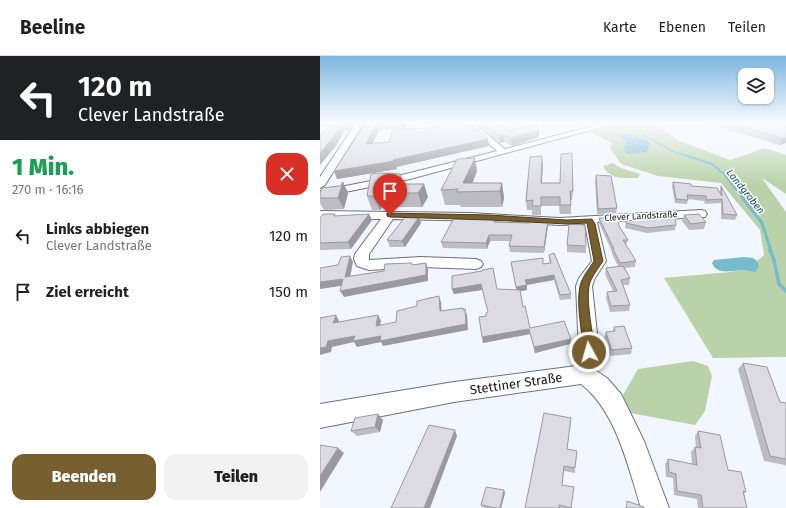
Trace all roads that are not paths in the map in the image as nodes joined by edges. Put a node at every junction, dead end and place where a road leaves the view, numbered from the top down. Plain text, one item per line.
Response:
1 (347, 143) edge
2 (493, 143) edge
3 (538, 143) edge
4 (504, 152) junction
5 (320, 185) edge
6 (320, 194) edge
7 (701, 214) edge
8 (320, 215) edge
9 (390, 215) junction
10 (589, 221) junction
11 (476, 264) dead end
12 (584, 374) junction
13 (320, 416) edge
14 (655, 508) edge

1 - 5 street
2 - 4 street
3 - 4 street
4 - 6 street
7 - 10 street, Clever Landstraße
8 - 9 street, Clever Landstraße
9 - 10 street, Clever Landstraße
9 - 11 street
10 - 12 street
12 - 13 street, Stettiner Straße
12 - 14 street

